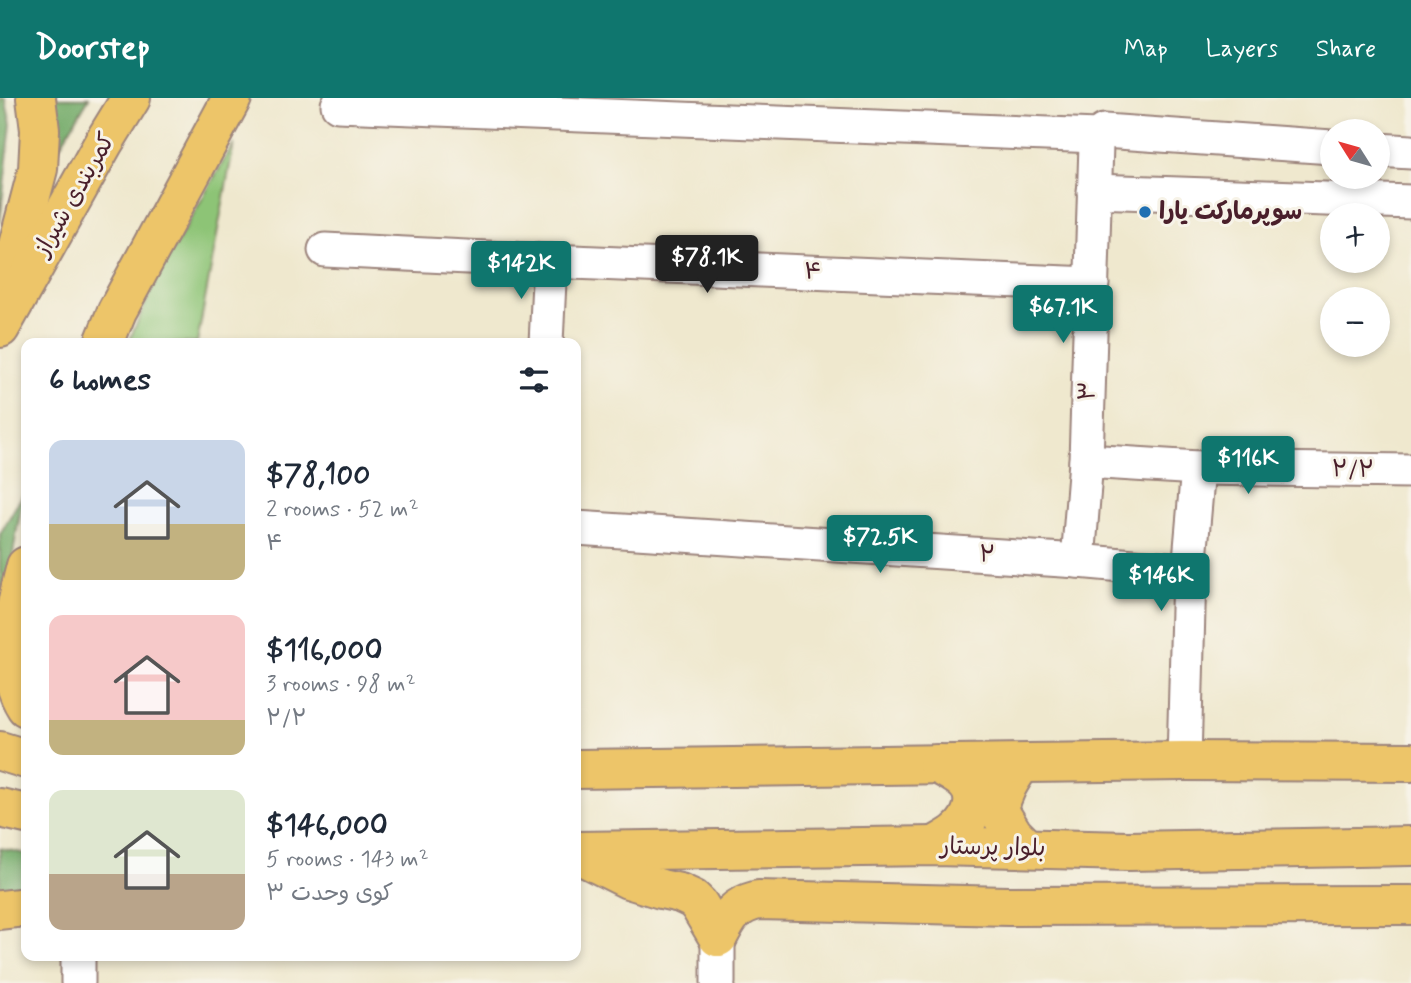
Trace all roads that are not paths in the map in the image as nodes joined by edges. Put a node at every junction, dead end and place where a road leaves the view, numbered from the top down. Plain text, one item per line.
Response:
1 (36, 98) edge
2 (131, 98) edge
3 (232, 98) edge
4 (338, 106) dead end
5 (1097, 136) junction
6 (1320, 146) edge
7 (1390, 151) edge
8 (1411, 152) edge
9 (1094, 191) junction
10 (1411, 202) edge
11 (325, 250) dead end
12 (550, 261) junction
13 (1092, 284) junction
14 (0, 299) edge
15 (0, 328) edge
16 (106, 338) edge
17 (546, 338) edge
18 (1086, 461) junction
19 (1198, 468) junction
20 (1411, 471) edge
21 (581, 528) edge
22 (1079, 561) junction
23 (1189, 571) junction
24 (21, 588) edge
25 (21, 695) edge
26 (0, 751) edge
27 (21, 757) edge
28 (1184, 761) junction
29 (1411, 762) edge
30 (938, 764) junction
31 (1021, 764) junction
32 (581, 769) edge
33 (0, 808) edge
34 (21, 813) edge
35 (935, 846) junction
36 (1411, 846) edge
37 (1027, 848) junction
38 (581, 852) edge
39 (581, 855) edge
40 (1411, 905) edge
41 (21, 908) edge
42 (0, 910) edge
43 (718, 937) junction
44 (78, 961) edge
45 (78, 983) edge
46 (718, 983) edge

1 - 14 main road
2 - 15 main road, کمربندی شیراز
3 - 16 main road
4 - 5 street
5 - 6 street
5 - 9 street, ۳
7 - 8 street
9 - 10 street
9 - 13 street, ۳
11 - 12 street, ۴
12 - 13 street, ۴
12 - 17 street
13 - 18 street, ۳
18 - 19 street, ۲/۲
18 - 22 street, ۳
19 - 20 street, ۲/۲
19 - 23 street
21 - 22 street, ۲
22 - 23 street, ۲
23 - 28 street
24 - 25 main road
26 - 27 main road
28 - 29 main road
28 - 31 main road
30 - 31 main road
30 - 32 main road
30 - 35 main road
31 - 37 main road
33 - 34 main road
35 - 37 main road, بلوار پرستار
35 - 38 main road, بلوار پرستار
36 - 37 main road, بلوار پرستار
39 - 43 main road
40 - 43 main road
41 - 42 main road
43 - 46 street
44 - 45 street

